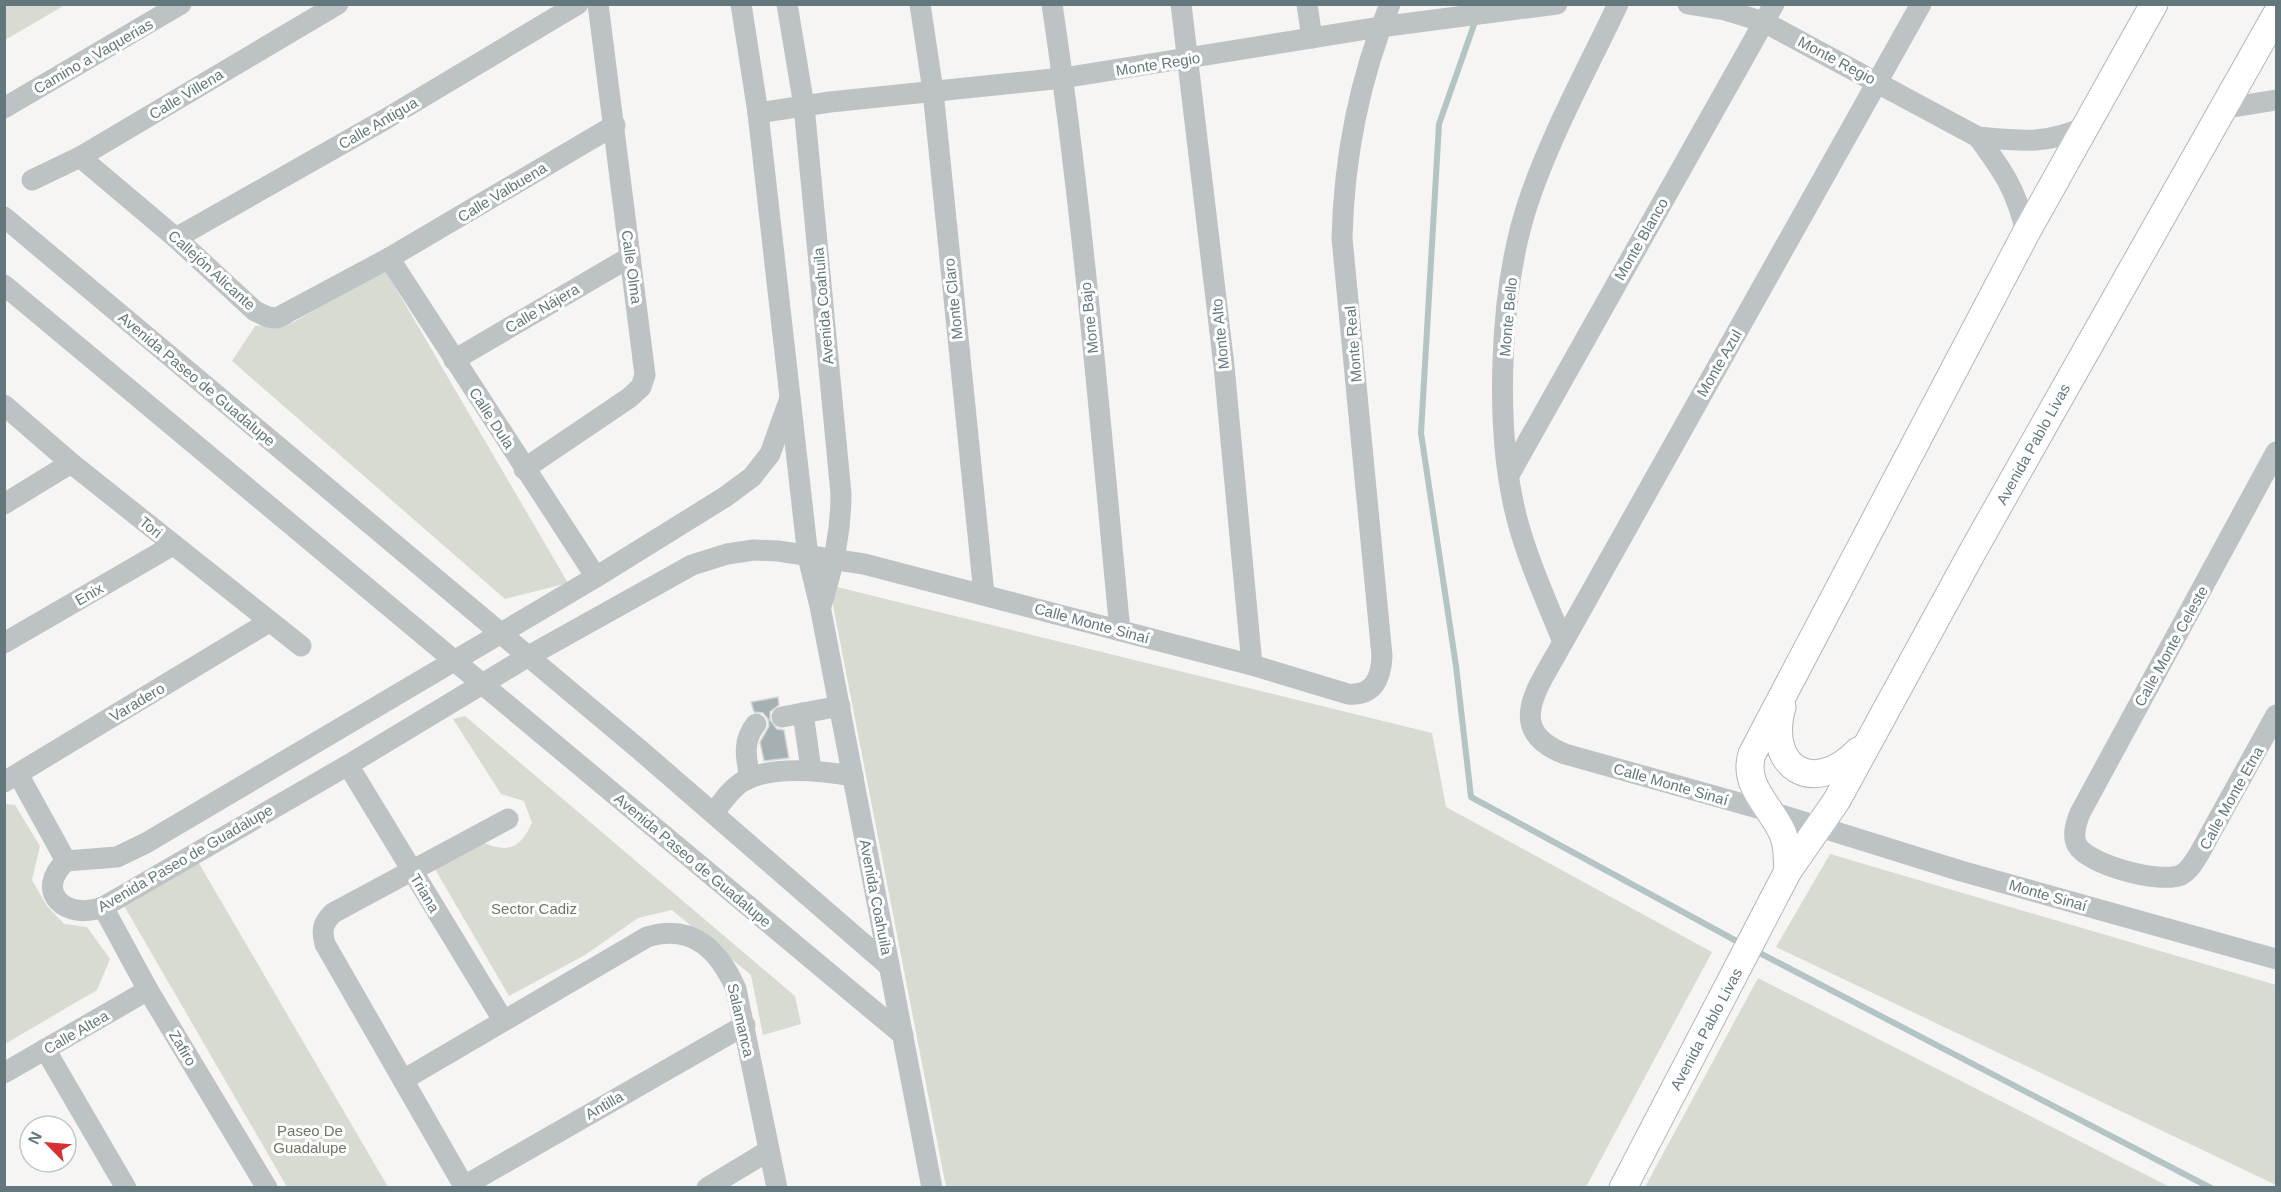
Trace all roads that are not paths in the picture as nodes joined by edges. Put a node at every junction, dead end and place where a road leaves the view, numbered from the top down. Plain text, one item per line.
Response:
1 (181, 4) edge
2 (338, 4) edge
3 (578, 4) edge
4 (598, 4) edge
5 (741, 4) edge
6 (787, 4) edge
7 (920, 4) edge
8 (1052, 4) edge
9 (1181, 4) edge
10 (1307, 4) edge
11 (1390, 4) edge
12 (1557, 4) edge
13 (1618, 4) edge
14 (1688, 4) edge
15 (1921, 4) edge
16 (2154, 4) edge
17 (1769, 13) edge
18 (2277, 15) edge
19 (1380, 27) junction
20 (1312, 38) junction
21 (1190, 59) junction
22 (1063, 78) junction
23 (1878, 81) junction
24 (933, 91) junction
25 (2277, 100) edge
26 (804, 106) junction
27 (4, 108) edge
28 (2221, 109) junction
29 (758, 113) junction
30 (615, 125) junction
31 (2086, 126) junction
32 (1978, 137) junction
33 (80, 157) junction
34 (32, 180) dead end
35 (4, 217) edge
36 (2026, 233) junction
37 (176, 238) junction
38 (630, 257) junction
39 (389, 258) junction
40 (4, 285) edge
41 (454, 360) junction
42 (790, 398) junction
43 (4, 405) edge
44 (2277, 452) edge
45 (71, 463) junction
46 (524, 469) junction
47 (1509, 475) junction
48 (4, 504) edge
49 (173, 545) junction
50 (807, 557) junction
51 (836, 560) junction
52 (596, 577) junction
53 (984, 594) junction
54 (820, 606) junction
55 (269, 622) junction
56 (1120, 631) junction
57 (500, 635) junction
58 (1563, 642) junction
59 (4, 643) edge
60 (302, 646) dead end
61 (527, 657) junction
62 (454, 662) junction
63 (1252, 665) junction
64 (483, 684) junction
65 (1787, 686) junction
66 (1373, 688) joint
67 (840, 706) junction
68 (803, 713) junction
69 (2277, 715) edge
70 (782, 717) dead end
71 (756, 724) dead end
72 (1530, 727) joint
73 (1872, 736) junction
74 (348, 765) junction
75 (812, 770) junction
76 (853, 776) junction
77 (750, 777) junction
78 (11, 778) edge
79 (1768, 811) junction
80 (714, 813) junction
81 (508, 819) dead end
82 (1820, 828) junction
83 (66, 861) junction
84 (411, 870) junction
85 (2180, 876) joint
86 (1784, 880) junction
87 (103, 907) junction
88 (2277, 959) edge
89 (889, 966) junction
90 (148, 990) junction
91 (503, 1020) junction
92 (744, 1025) junction
93 (903, 1035) junction
94 (45, 1049) junction
95 (4, 1073) edge
96 (403, 1080) junction
97 (768, 1151) junction
98 (464, 1187) edge
99 (126, 1188) edge
100 (267, 1188) edge
101 (707, 1188) edge
102 (777, 1188) edge
103 (932, 1188) edge
104 (1623, 1188) edge

1 - 27 street, Camino a Vaquerias
2 - 33 street, Calle Villena
3 - 37 street, Calle Antigua
4 - 30 street, Calle Olma
5 - 29 street, Avenida Coahuila
6 - 26 street, Avenida Coahuila
7 - 24 street, Monte Claro
8 - 22 street, Mone Bajo
9 - 21 street, Monte Alto
10 - 20 street
11 - 19 street, Monte Real
12 - 19 street, Monte Regio
13 - 47 street, Monte Bello
14 - 17 street, Monte Regio
15 - 23 street, Monte Azul
16 - 31 main road
17 - 23 street, Monte Regio
17 - 47 street, Monte Blanco
18 - 28 main road, Avenida Pablo Livas
19 - 20 street, Monte Regio
19 - 66 street, Monte Real
20 - 21 street, Monte Regio
21 - 22 street, Monte Regio
21 - 63 street, Monte Alto
22 - 24 street, Monte Regio
22 - 56 street, Mone Bajo
23 - 32 street, Monte Regio
23 - 58 street, Monte Azul
24 - 26 street, Monte Regio
24 - 53 street, Monte Claro
25 - 28 street
26 - 29 street, Monte Regio
26 - 51 street, Avenida Coahuila
28 - 73 main road, Avenida Pablo Livas
29 - 42 street, Avenida Coahuila
30 - 38 street, Calle Olma
30 - 39 street, Calle Valbuena
31 - 32 street, Monte Regio
31 - 36 main road
32 - 36 street, Monte Regio
33 - 34 street, Calle Villena
33 - 37 street, Callejón Alicante
35 - 57 street, Avenida Paseo de Guadalupe
36 - 65 main road
37 - 39 street, Callejón Alicante
38 - 41 street, Calle Nájera
38 - 46 street, Calle Olma
39 - 41 street, Calle Dula
40 - 62 street, Avenida Paseo de Guadalupe
41 - 46 street, Calle Dula
42 - 50 street, Avenida Coahuila
42 - 52 street
43 - 45 street, Tori
44 - 85 street, Calle Monte Celeste
45 - 48 street
45 - 49 street, Tori
46 - 52 street, Calle Dula
47 - 58 street, Monte Bello
49 - 55 street, Tori
49 - 59 street, Enix
50 - 51 street, Calle Monte Sinaí
50 - 54 street, Avenida Coahuila
50 - 61 street, Avenida Paseo de Guadalupe
51 - 53 street, Calle Monte Sinaí
51 - 54 street, Avenida Coahuila
52 - 57 street
53 - 56 street, Calle Monte Sinaí
54 - 67 street, Avenida Coahuila
55 - 60 street, Tori
55 - 78 street, Varadero
56 - 63 street, Calle Monte Sinaí
57 - 61 street, Avenida Paseo de Guadalupe
57 - 62 street
58 - 72 street, Monte Azul
61 - 64 street, Avenida Paseo de Guadalupe
61 - 80 street, Avenida Paseo de Guadalupe
62 - 64 street, Avenida Paseo de Guadalupe
62 - 83 street
63 - 66 street, Calle Monte Sinaí
64 - 74 street, Avenida Paseo de Guadalupe
64 - 93 street, Avenida Paseo de Guadalupe
65 - 73 main road
65 - 79 main road
67 - 68 street
67 - 76 street, Avenida Coahuila
68 - 70 street
68 - 75 street
69 - 85 street, Calle Monte Etna
71 - 77 street
72 - 79 street, Calle Monte Sinaí
73 - 82 main road, Avenida Pablo Livas
74 - 84 street, Triana
74 - 87 street, Avenida Paseo de Guadalupe
75 - 76 street
75 - 77 street
76 - 89 street, Avenida Coahuila
77 - 80 street
78 - 83 street
79 - 82 street, Calle Monte Sinaí
79 - 86 main road
80 - 89 street, Avenida Paseo de Guadalupe
81 - 84 street
82 - 86 main road, Avenida Pablo Livas
82 - 88 street, Monte Sinaí
83 - 87 street, Avenida Paseo de Guadalupe
84 - 91 street, Triana
84 - 96 street
86 - 104 main road, Avenida Pablo Livas
87 - 90 street, Zafiro
89 - 93 street, Avenida Coahuila
90 - 94 street, Calle Altea
90 - 100 street, Zafiro
91 - 92 street, Salamanca
91 - 96 street, Salamanca
92 - 97 street, Salamanca
92 - 98 street, Antilla
93 - 103 street, Avenida Coahuila
94 - 95 street, Calle Altea
94 - 99 street
96 - 98 street
97 - 101 street
97 - 102 street, Salamanca

